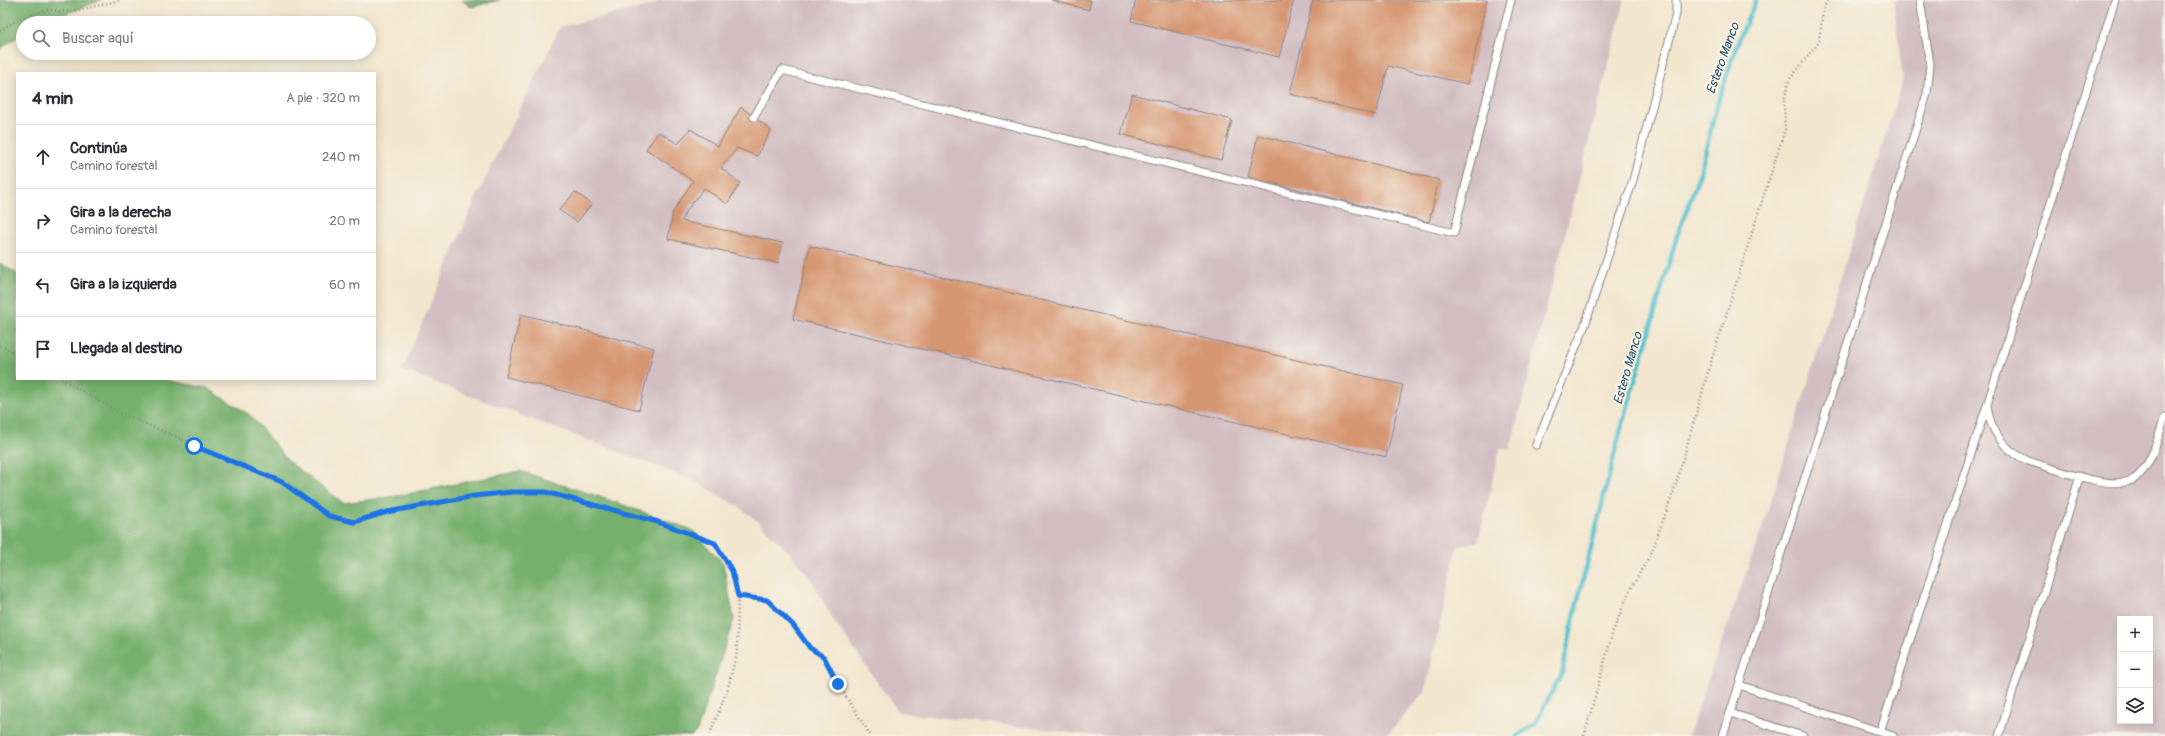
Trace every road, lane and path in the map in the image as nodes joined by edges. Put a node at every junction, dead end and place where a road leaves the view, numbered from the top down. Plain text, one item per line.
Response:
1 (121, 0) edge
2 (1511, 0) edge
3 (1676, 0) edge
4 (1827, 0) edge
5 (1920, 0) edge
6 (2115, 0) edge
7 (27, 16) edge
8 (16, 21) edge
9 (0, 31) edge
10 (754, 117) dead end
11 (0, 346) edge
12 (16, 353) edge
13 (63, 380) edge
14 (1987, 405) junction
15 (2165, 416) edge
16 (1536, 445) dead end
17 (2080, 476) junction
18 (738, 596) junction
19 (1740, 685) junction
20 (1730, 713) junction
21 (1880, 732) junction
22 (709, 736) edge
23 (871, 736) edge
24 (1584, 736) edge
25 (1723, 736) edge
26 (1804, 736) edge
27 (1893, 736) edge
28 (1998, 736) edge

1 - 7 path
2 - 10 lane
3 - 16 lane
4 - 24 path
5 - 19 lane
6 - 14 lane
8 - 9 path
11 - 12 path
13 - 18 path
14 - 17 lane
14 - 21 lane
15 - 17 lane
17 - 28 lane
18 - 22 path
18 - 23 path
19 - 20 lane
19 - 21 lane
20 - 25 lane
20 - 26 lane
21 - 27 lane

